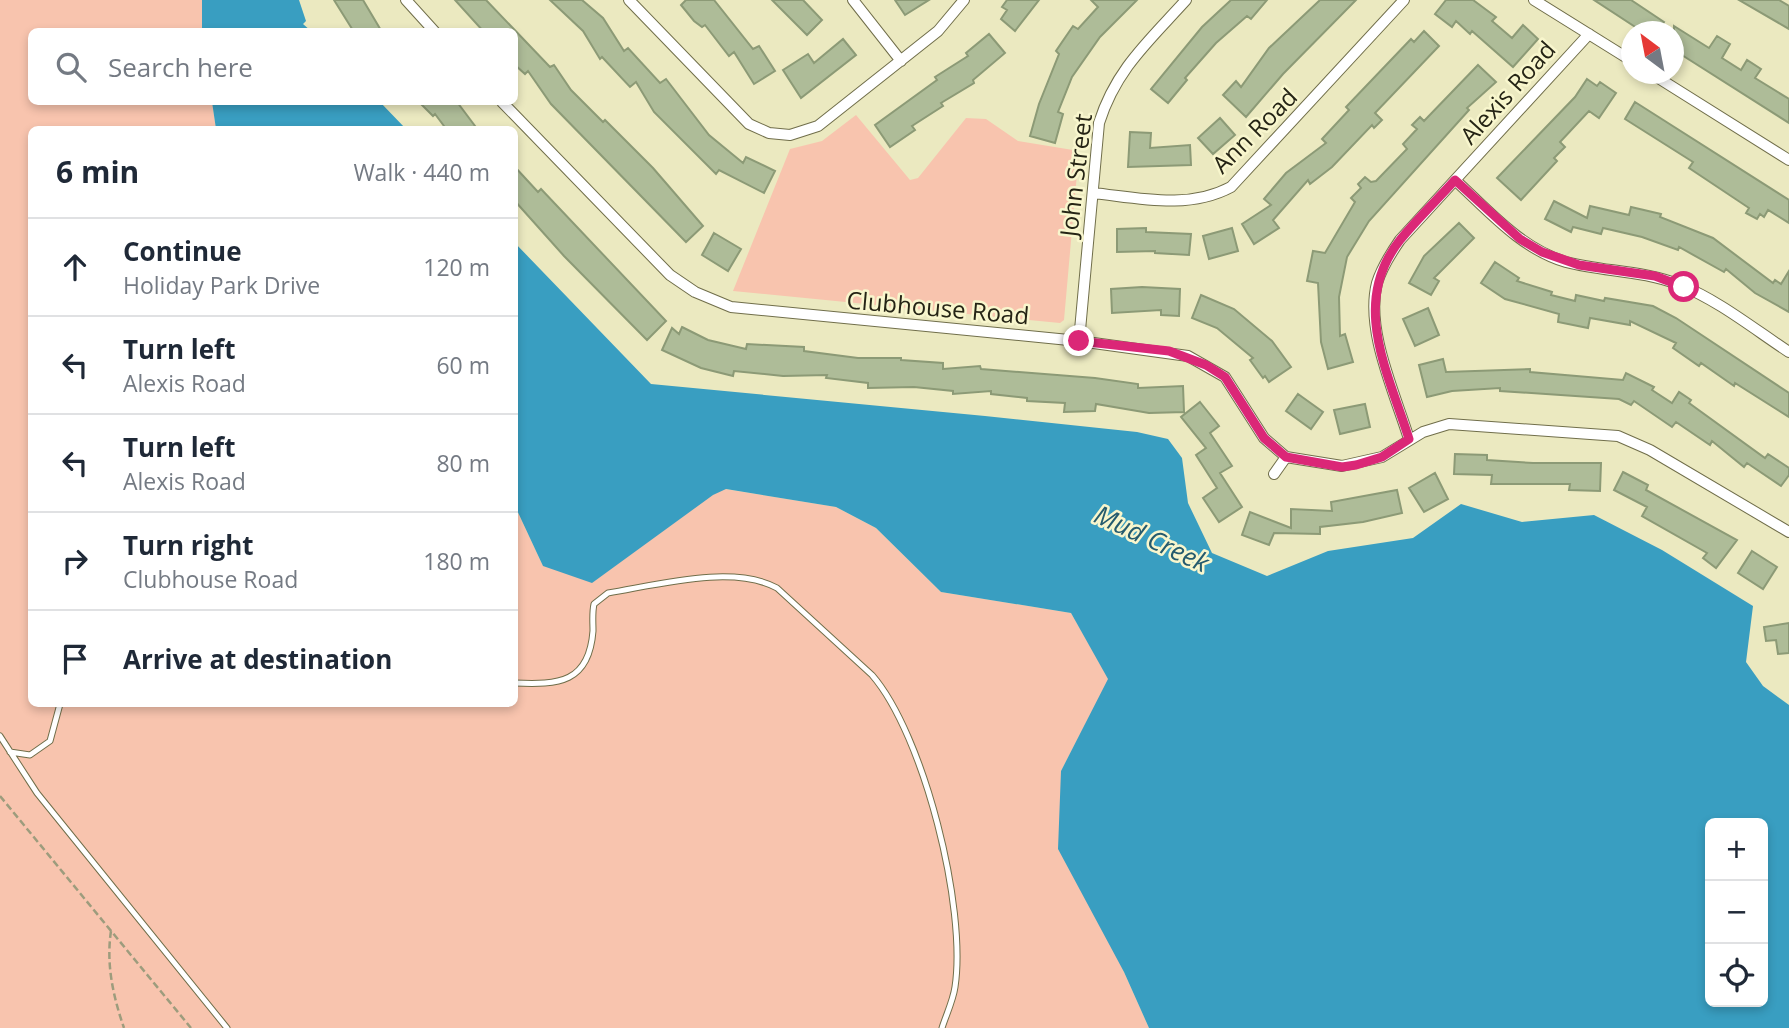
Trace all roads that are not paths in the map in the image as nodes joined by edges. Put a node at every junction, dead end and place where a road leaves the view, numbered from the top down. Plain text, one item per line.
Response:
1 (406, 0) edge
2 (629, 0) edge
3 (852, 0) edge
4 (964, 0) edge
5 (1186, 0) edge
6 (1404, 0) edge
7 (1534, 0) edge
8 (431, 28) edge
9 (1589, 34) junction
10 (1621, 54) edge
11 (901, 61) junction
12 (1667, 84) edge
13 (505, 105) edge
14 (1789, 160) edge
15 (1455, 180) junction
16 (1093, 193) junction
17 (1079, 341) junction
18 (1789, 352) edge
19 (1409, 439) junction
20 (1286, 457) junction
21 (1274, 474) dead end
22 (1789, 532) edge
23 (518, 683) edge
24 (60, 707) edge
25 (0, 736) edge
26 (10, 752) junction
27 (227, 1028) edge
28 (942, 1028) edge

1 - 8 street
2 - 11 street
3 - 11 street
4 - 11 street
5 - 16 street, John Street
6 - 16 street, Ann Road
7 - 9 street
9 - 10 street
9 - 15 street, Alexis Road
12 - 14 street
13 - 17 street, Clubhouse Road
15 - 18 street
15 - 19 street, Alexis Road
16 - 17 street, John Street
17 - 20 street, Clubhouse Road
19 - 20 street
19 - 22 street
20 - 21 street
23 - 28 lane
24 - 26 lane
25 - 26 lane
26 - 27 lane

